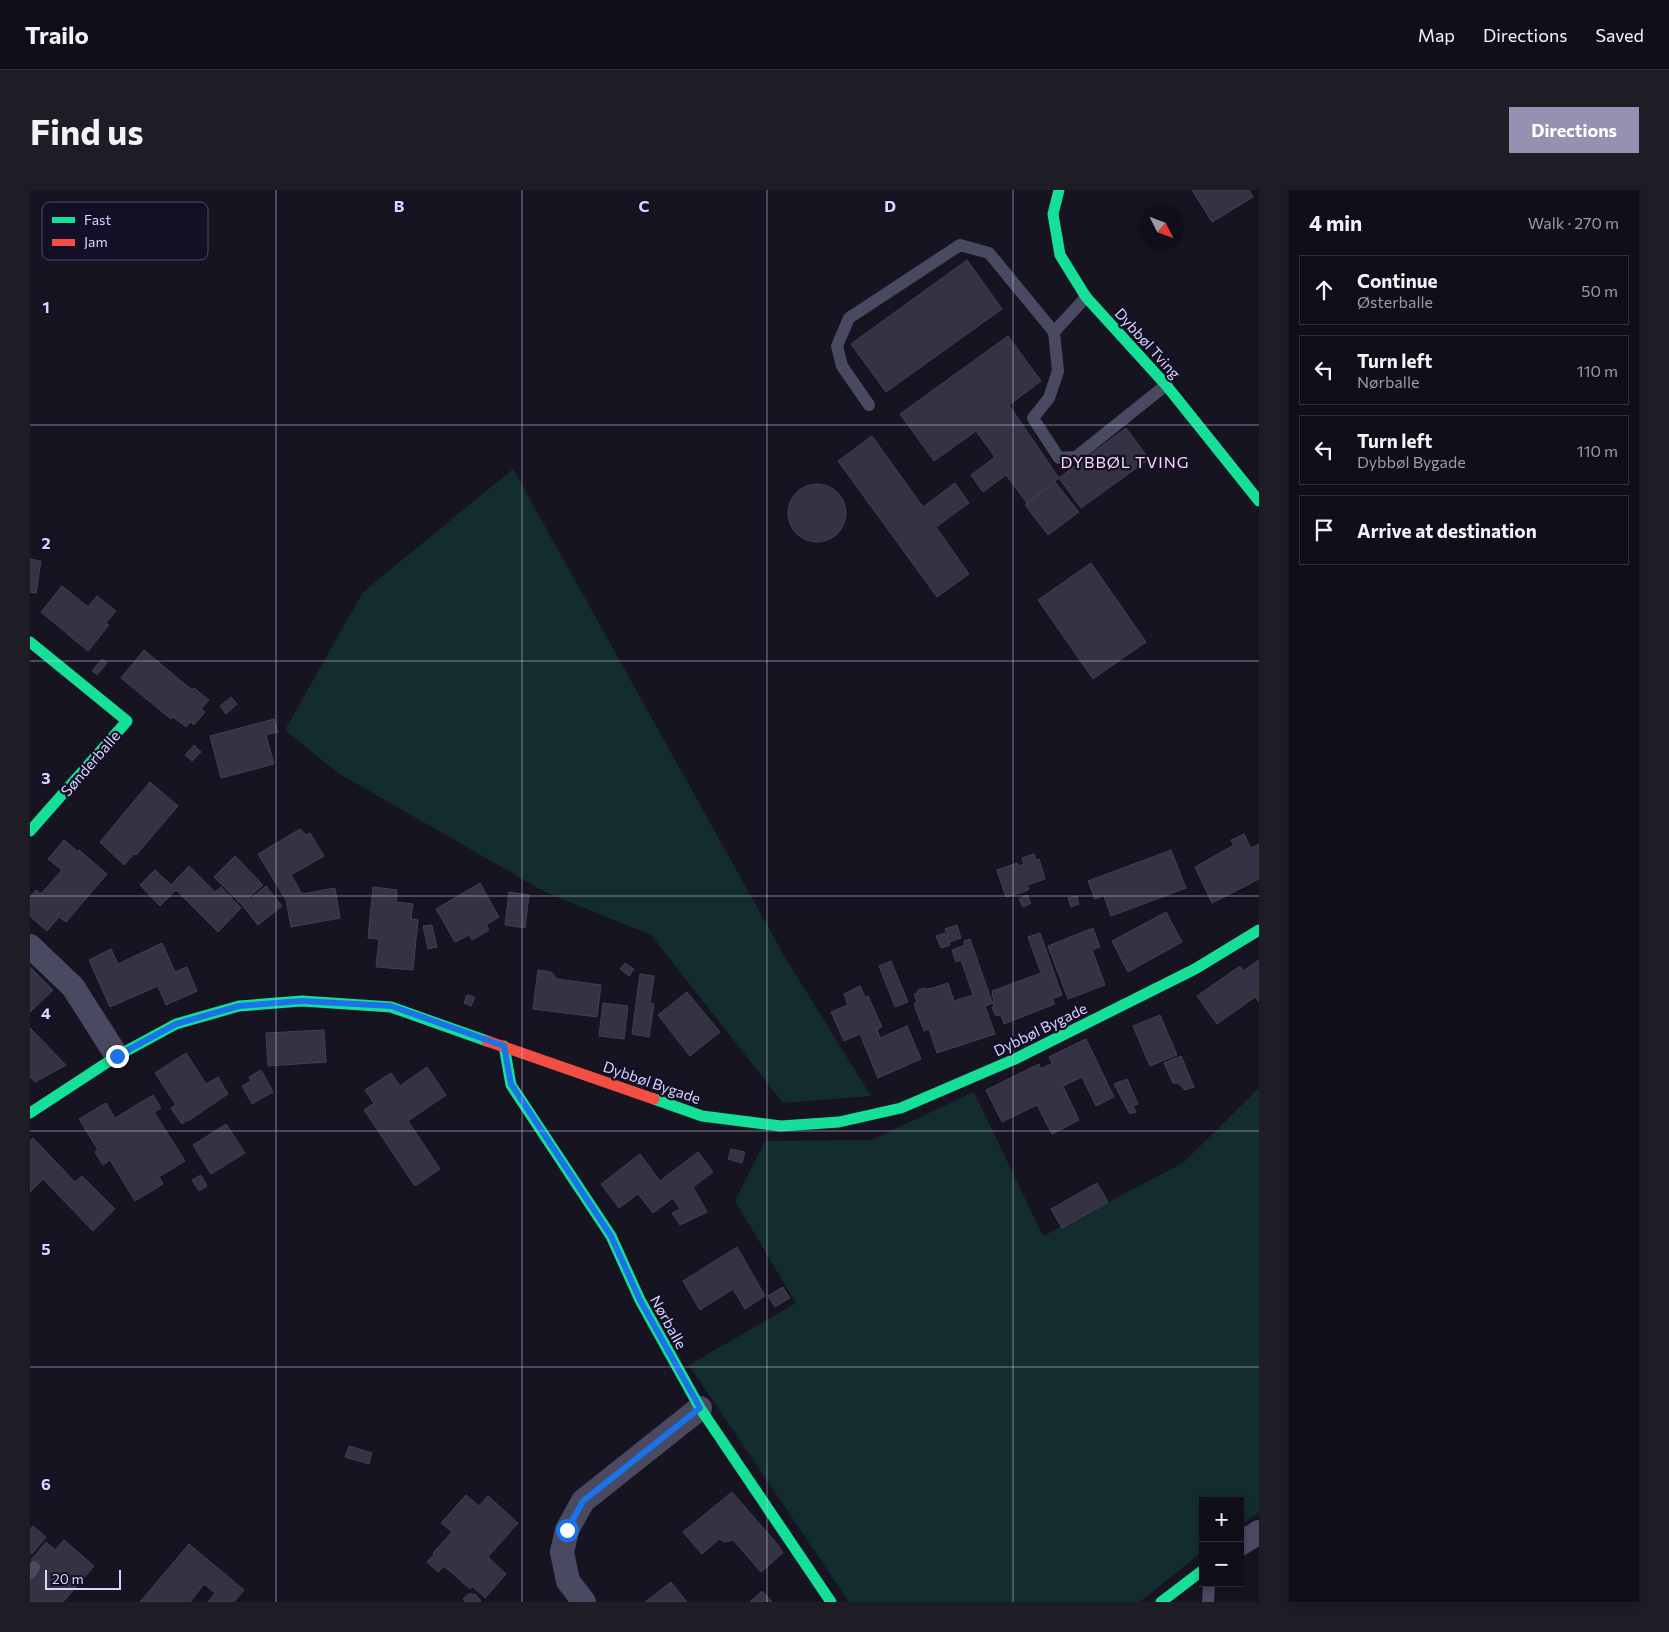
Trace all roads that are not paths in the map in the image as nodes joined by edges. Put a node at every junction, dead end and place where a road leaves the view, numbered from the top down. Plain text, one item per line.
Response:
1 (1059, 190) edge
2 (1086, 297) junction
3 (1054, 332) junction
4 (1166, 385) junction
5 (869, 405) dead end
6 (1259, 501) edge
7 (30, 642) edge
8 (30, 832) edge
9 (1259, 930) edge
10 (30, 946) edge
11 (504, 1046) junction
12 (117, 1056) junction
13 (30, 1113) edge
14 (700, 1408) junction
15 (1259, 1532) edge
16 (1243, 1542) edge
17 (1199, 1573) edge
18 (1209, 1587) edge
19 (584, 1602) edge
20 (831, 1602) edge
21 (1161, 1602) edge
22 (1208, 1602) edge

1 - 2 street, Dybbøl Tving
2 - 3 lane
2 - 4 street, Dybbøl Tving
3 - 4 lane
3 - 5 lane
4 - 6 street, Dybbøl Tving
7 - 8 street, Sønderballe
9 - 11 street, Dybbøl Bygade
10 - 12 street
11 - 12 street, Dybbøl Bygade
11 - 14 street, Nørballe
12 - 13 street, Dybbøl Bygade
14 - 19 street
14 - 20 street, Nørballe
15 - 16 street
17 - 21 street
18 - 22 lane

